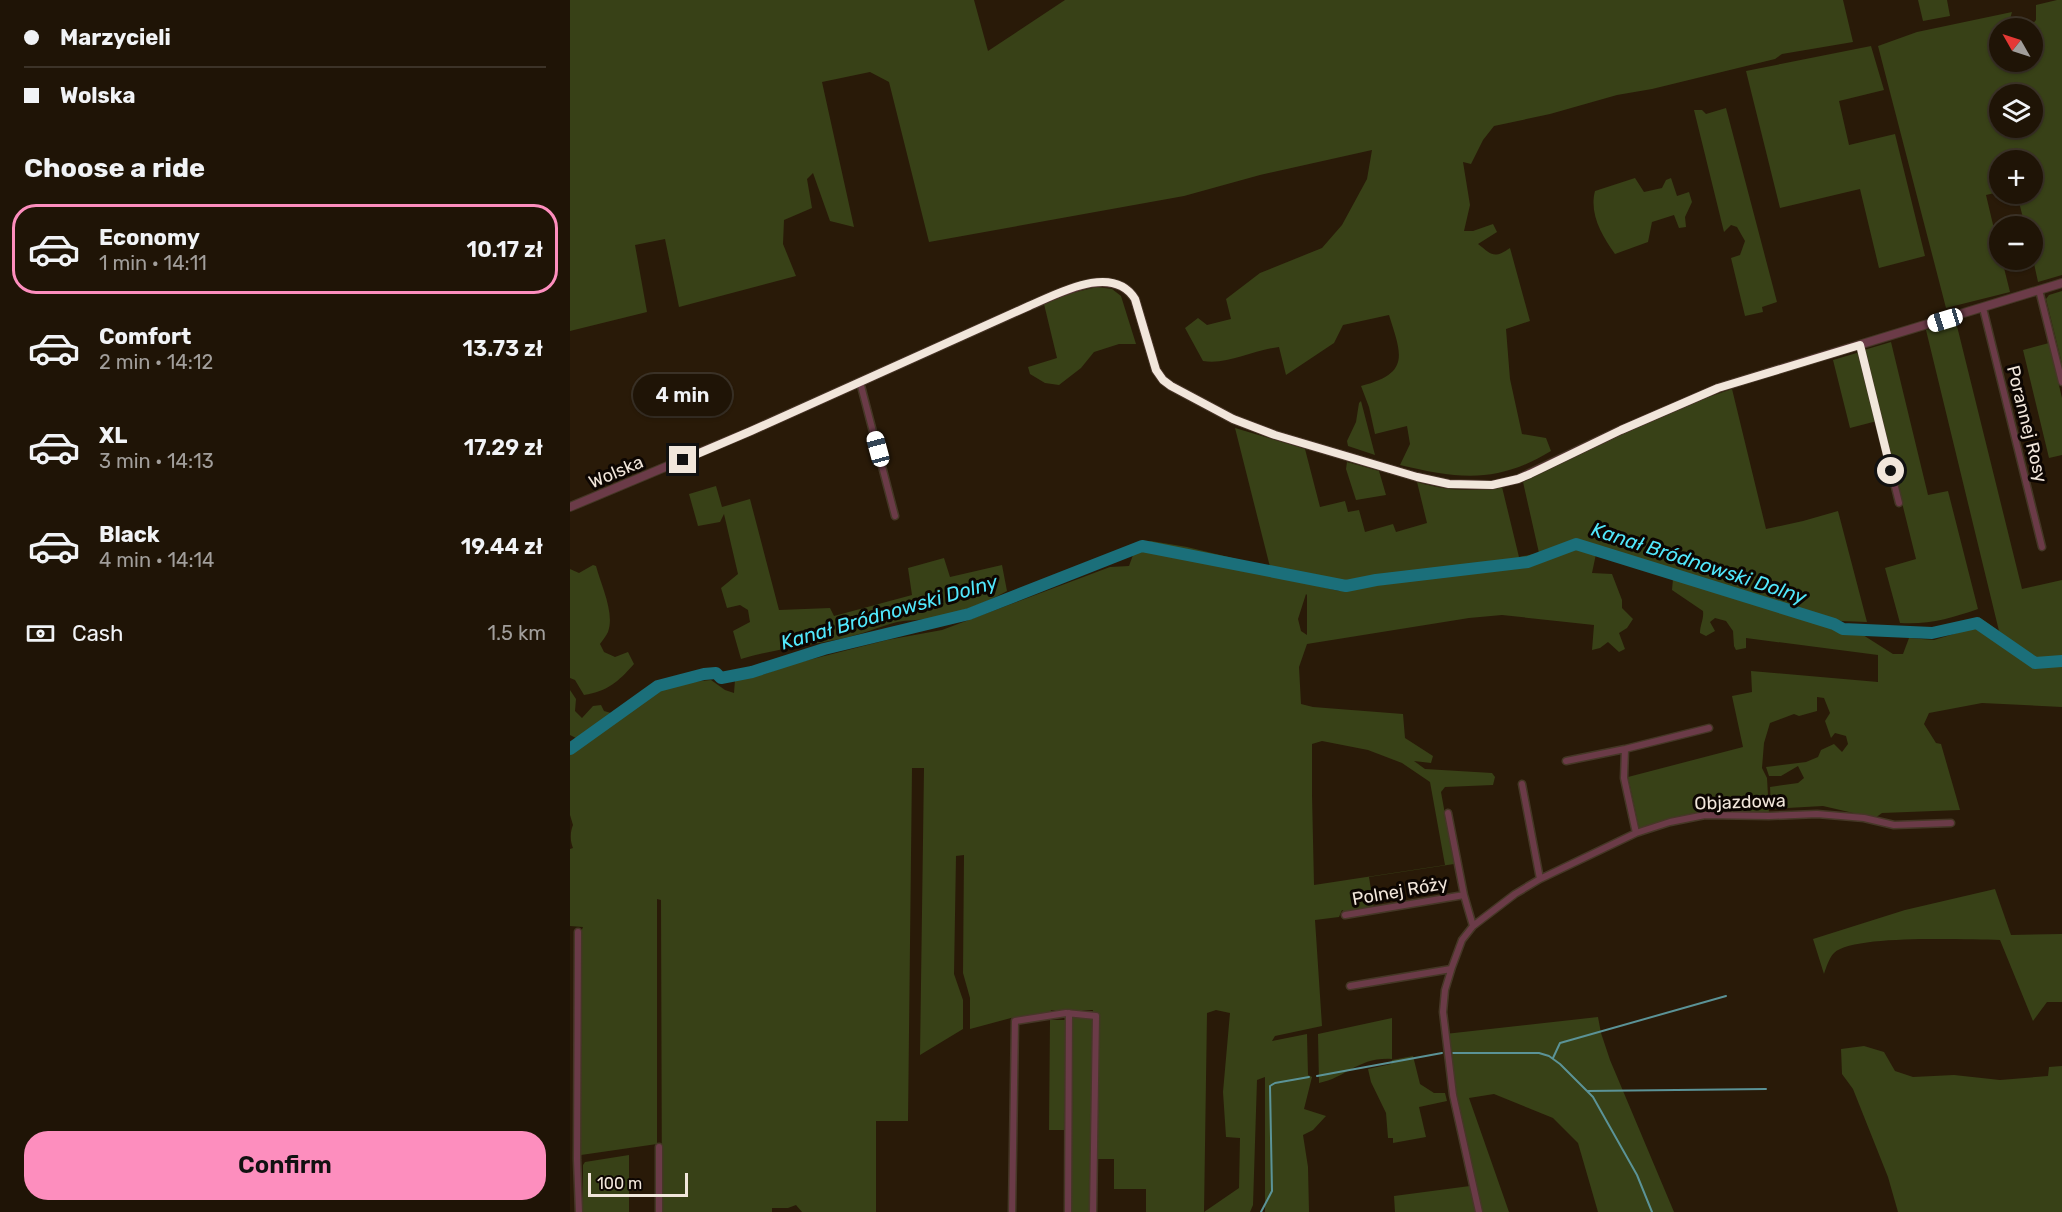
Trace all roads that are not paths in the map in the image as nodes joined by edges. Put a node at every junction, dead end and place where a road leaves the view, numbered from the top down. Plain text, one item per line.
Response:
1 (2062, 283) edge
2 (2039, 290) junction
3 (1983, 308) junction
4 (1860, 345) junction
5 (860, 382) junction
6 (2062, 382) edge
7 (1899, 503) dead end
8 (570, 507) edge
9 (896, 516) dead end
10 (2043, 547) dead end
11 (1709, 728) dead end
12 (1625, 749) junction
13 (1566, 761) dead end
14 (1522, 784) dead end
15 (1448, 813) dead end
16 (1951, 823) dead end
17 (1636, 833) junction
18 (1540, 879) junction
19 (1464, 895) junction
20 (1345, 915) dead end
21 (1473, 926) junction
22 (578, 932) dead end
23 (1451, 969) junction
24 (1350, 986) dead end
25 (1069, 1013) junction
26 (659, 1147) dead end
27 (573, 1161) edge
28 (579, 1212) edge
29 (659, 1212) edge
30 (1012, 1212) edge
31 (1068, 1212) edge
32 (1093, 1212) edge
33 (1479, 1212) edge

1 - 2 street
2 - 3 street
2 - 6 street
3 - 4 street
3 - 10 street, Porannej Rosy
4 - 5 street, Wolska
4 - 7 street
5 - 8 street, Wolska
5 - 9 street
11 - 12 street
12 - 13 street
12 - 17 street
14 - 18 street
15 - 19 street
16 - 17 street, Objazdowa
17 - 18 street, Objazdowa
18 - 21 street, Objazdowa
19 - 20 street, Polnej Róży
19 - 21 street, Polnej Róży
21 - 23 street, Objazdowa
22 - 27 street
23 - 24 street
23 - 33 street, Objazdowa
25 - 30 street
25 - 31 street
25 - 32 street
26 - 29 street
27 - 28 street

